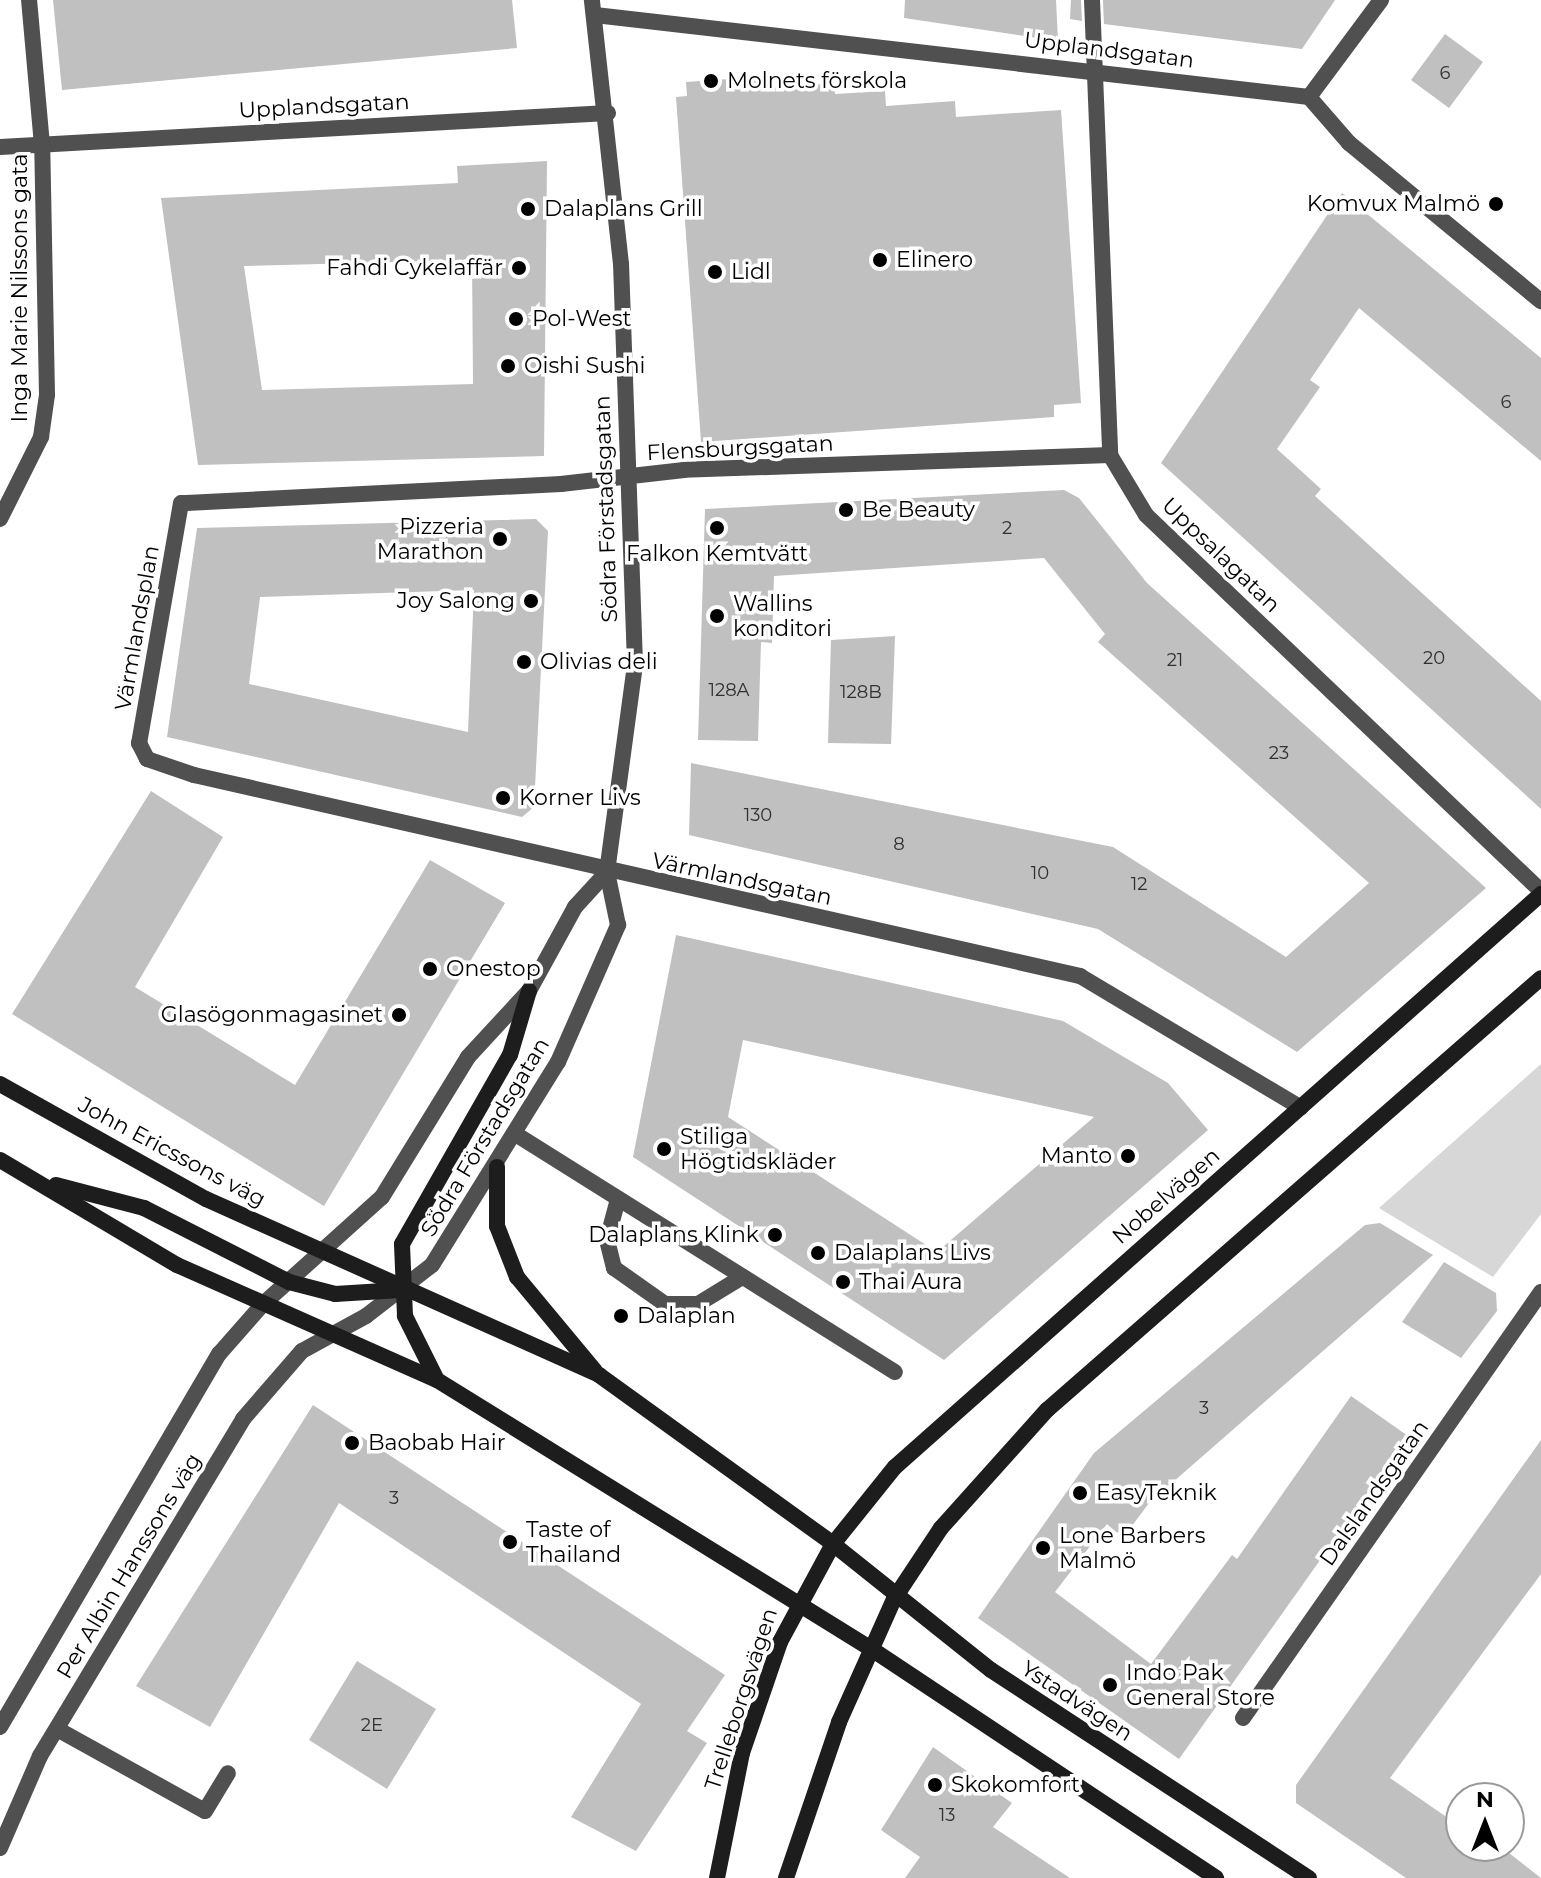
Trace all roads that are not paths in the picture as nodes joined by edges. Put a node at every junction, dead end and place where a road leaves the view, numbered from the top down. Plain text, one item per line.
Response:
1 (29, 0) edge
2 (1092, 0) edge
3 (1381, 0) edge
4 (593, 8) edge
5 (1098, 70) junction
6 (1309, 97) junction
7 (608, 113) junction
8 (42, 145) junction
9 (0, 147) edge
10 (1541, 301) edge
11 (1110, 455) junction
12 (626, 477) junction
13 (181, 503) joint
14 (0, 519) edge
15 (147, 759) joint
16 (607, 872) junction
17 (1541, 892) edge
18 (1541, 978) edge
19 (529, 991) junction
20 (0, 1084) edge
21 (1301, 1108) junction
22 (517, 1135) junction
23 (0, 1160) edge
24 (497, 1167) junction
25 (36, 1180) junction
26 (618, 1199) junction
27 (325, 1255) junction
28 (742, 1277) junction
29 (289, 1282) junction
30 (400, 1290) junction
31 (1541, 1292) edge
32 (262, 1305) junction
33 (331, 1334) junction
34 (895, 1372) dead end
35 (599, 1375) junction
36 (437, 1380) junction
37 (833, 1544) junction
38 (894, 1599) junction
39 (797, 1602) junction
40 (873, 1650) junction
41 (1243, 1718) dead end
42 (0, 1727) edge
43 (57, 1729) junction
44 (228, 1773) dead end
45 (0, 1848) edge
46 (717, 1878) edge
47 (786, 1878) edge
48 (1216, 1878) edge
49 (1309, 1878) edge

1 - 8 street, Inga Marie Nilssons gata
2 - 5 street, Uppsalagatan
3 - 6 street
4 - 5 street, Upplandsgatan
4 - 7 street, Södra Förstadsgatan
5 - 6 street, Upplandsgatan
5 - 11 street, Uppsalagatan
6 - 10 street
7 - 8 street, Upplandsgatan
7 - 12 street, Södra Förstadsgatan
8 - 9 street, Upplandsgatan
8 - 14 street, Inga Marie Nilssons gata
11 - 12 street, Flensburgsgatan
11 - 17 street, Uppsalagatan
12 - 13 street, Flensburgsgatan
12 - 16 street, Södra Förstadsgatan
13 - 15 street, Värmlandsplan
15 - 16 street, Värmlandsgatan
16 - 19 street, Södra Förstadsgatan
16 - 21 street, Värmlandsgatan
16 - 22 street, Södra Förstadsgatan
17 - 21 main road, Nobelvägen
18 - 38 main road
19 - 27 street, Södra Förstadsgatan
19 - 30 main road
20 - 27 main road, John Ericssons väg
21 - 37 main road, Nobelvägen
22 - 24 street, Södra Förstadsgatan
22 - 26 street
23 - 25 main road
24 - 30 street, Södra Förstadsgatan
24 - 35 main road
25 - 29 main road
25 - 32 main road
26 - 28 street
26 - 28 street
27 - 29 street, Södra Förstadsgatan
27 - 30 main road
28 - 34 street
29 - 30 main road
29 - 32 street, Södra Förstadsgatan
30 - 33 street, Södra Förstadsgatan
30 - 35 main road
30 - 36 main road
31 - 41 street, Dalslandsgatan
32 - 33 main road
32 - 42 street, Per Albin Hanssons väg
33 - 36 main road
33 - 43 street, Per Albin Hanssons väg
35 - 37 main road
36 - 39 main road
37 - 38 main road, Ystadvägen
37 - 39 main road, Trelleborgsvägen
38 - 40 main road
38 - 49 main road, Ystadvägen
39 - 40 main road
39 - 46 main road, Trelleborgsvägen
40 - 47 main road
40 - 48 main road
43 - 44 street
43 - 45 street, Per Albin Hanssons väg

